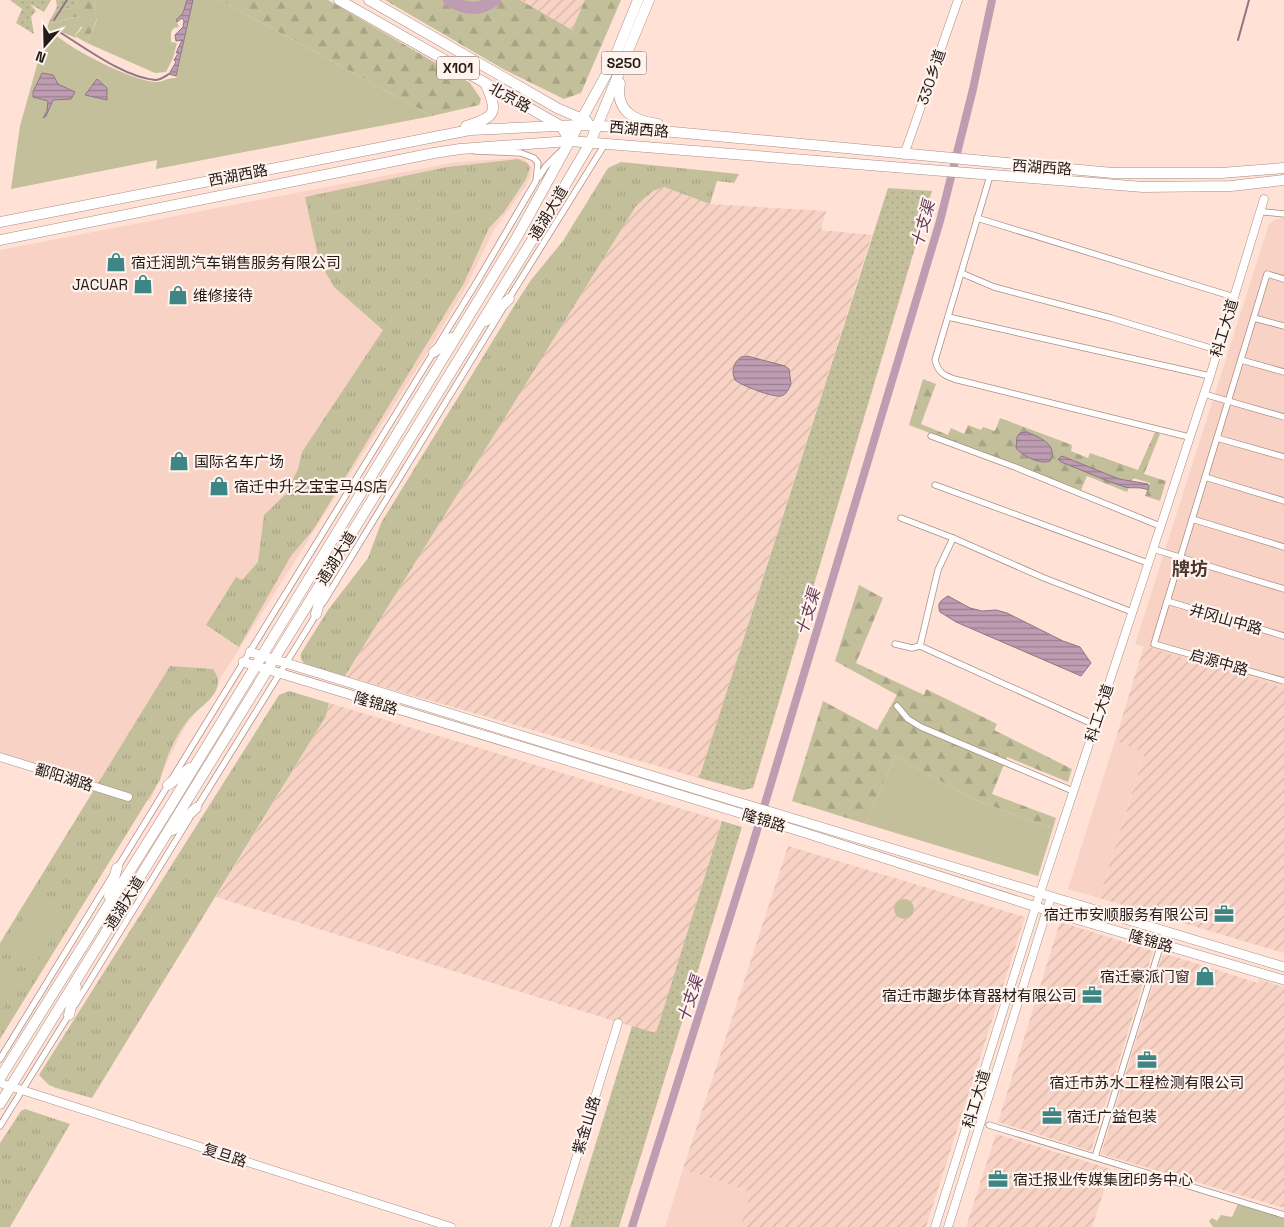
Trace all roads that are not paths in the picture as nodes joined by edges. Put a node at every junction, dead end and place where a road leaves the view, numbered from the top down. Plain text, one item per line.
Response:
1 (339, 0) edge
2 (369, 0) edge
3 (638, 0) edge
4 (649, 0) edge
5 (958, 0) edge
6 (623, 65) junction
7 (485, 83) junction
8 (581, 122) junction
9 (562, 126) junction
10 (597, 126) junction
11 (446, 134) junction
12 (752, 139) junction
13 (570, 141) junction
14 (590, 143) junction
15 (605, 144) junction
16 (460, 149) junction
17 (904, 155) junction
18 (1284, 168) edge
19 (990, 176) junction
20 (1284, 180) edge
21 (536, 181) junction
22 (1264, 199) dead end
23 (1264, 212) dead end
24 (1284, 214) edge
25 (977, 218) junction
26 (0, 222) edge
27 (0, 240) edge
28 (961, 273) junction
29 (1284, 279) edge
30 (1234, 297) junction
31 (509, 299) junction
32 (948, 318) junction
33 (1254, 318) junction
34 (1284, 326) edge
35 (476, 331) junction
36 (458, 333) junction
37 (1218, 350) junction
38 (434, 352) junction
39 (1240, 360) junction
40 (1284, 372) edge
41 (1210, 376) junction
42 (1204, 394) junction
43 (1228, 400) junction
44 (1284, 416) edge
45 (931, 436) dead end
46 (1189, 437) junction
47 (1217, 438) junction
48 (1284, 457) edge
49 (1205, 477) junction
50 (935, 485) dead end
51 (1284, 501) edge
52 (901, 518) dead end
53 (1192, 519) junction
54 (1160, 526) junction
55 (953, 538) junction
56 (1284, 547) edge
57 (1153, 549) junction
58 (1180, 558) junction
59 (1148, 563) junction
60 (330, 568) junction
61 (1284, 589) edge
62 (1167, 602) junction
63 (1132, 612) junction
64 (316, 614) junction
65 (1284, 636) edge
66 (895, 644) dead end
67 (920, 646) junction
68 (250, 652) junction
69 (261, 656) junction
70 (274, 660) junction
71 (244, 662) junction
72 (285, 663) junction
73 (255, 666) junction
74 (267, 670) junction
75 (279, 674) junction
76 (1284, 681) edge
77 (896, 706) dead end
78 (1095, 725) junction
79 (0, 757) edge
80 (0, 762) edge
81 (195, 765) junction
82 (168, 785) junction
83 (1074, 791) junction
84 (729, 805) junction
85 (196, 808) junction
86 (800, 826) junction
87 (163, 840) junction
88 (116, 868) junction
89 (1040, 894) junction
90 (1051, 897) junction
91 (106, 907) junction
92 (1036, 907) junction
93 (1047, 911) junction
94 (1165, 931) junction
95 (1161, 944) junction
96 (1284, 967) edge
97 (79, 976) junction
98 (1284, 980) edge
99 (69, 1015) junction
100 (618, 1023) dead end
101 (0, 1059) edge
102 (0, 1078) edge
103 (0, 1083) edge
104 (11, 1086) junction
105 (22, 1090) junction
106 (0, 1104) edge
107 (0, 1126) edge
108 (989, 1126) dead end
109 (1095, 1157) junction
110 (1284, 1214) edge
111 (450, 1227) edge
112 (555, 1227) edge
113 (935, 1227) edge
114 (948, 1227) edge

1 - 7 main road, 北京路 / X101
2 - 8 main road, 北京路 / X101
3 - 8 main road, 通湖大道 / S250
4 - 6 main road, 通湖大道 / S250
5 - 17 street, 330乡道
6 - 10 main road, 通湖大道 / S250
6 - 12 main road
7 - 9 main road, 北京路 / X101
7 - 11 main road
8 - 9 main road, 西湖西路
8 - 10 main road, 西湖西路
8 - 13 main road, 通湖大道 / S250
9 - 11 main road, 西湖西路
9 - 13 main road
10 - 12 main road, 西湖西路
10 - 14 main road, 通湖大道
11 - 26 main road, 西湖西路
12 - 17 main road, 西湖西路
13 - 14 main road, 西湖西路
13 - 16 main road, 西湖西路
13 - 21 street
13 - 36 main road, 通湖大道
14 - 15 main road, 西湖西路
14 - 35 main road, 通湖大道
15 - 19 main road, 西湖西路
15 - 31 street
16 - 21 street
16 - 27 main road, 西湖西路
17 - 18 main road, 西湖西路
19 - 20 main road, 西湖西路
19 - 25 street
21 - 38 street
22 - 30 street, 科工大道
23 - 24 street
25 - 28 street
25 - 30 street
28 - 32 street
28 - 37 street
29 - 33 street
30 - 37 street, 科工大道
31 - 35 main road
31 - 64 street
32 - 41 street
32 - 46 street
33 - 34 street
33 - 39 street
35 - 60 main road, 通湖大道
36 - 38 main road
36 - 69 main road, 通湖大道
37 - 41 street, 科工大道
38 - 68 street
39 - 40 street
39 - 43 street
41 - 42 street, 科工大道
42 - 43 street
42 - 46 street, 科工大道
43 - 44 street
43 - 47 street
45 - 54 street
46 - 54 street, 科工大道
47 - 48 street
47 - 49 street
49 - 51 street
49 - 53 street
50 - 59 street
52 - 55 street
53 - 56 street
53 - 58 street
54 - 57 street, 科工大道
55 - 63 street
55 - 67 street
57 - 58 street
57 - 59 street, 科工大道
58 - 61 street
58 - 62 street
59 - 63 street, 科工大道
60 - 64 main road
60 - 70 main road, 通湖大道
62 - 65 street, 井冈山中路
62 - 76 street, 启源中路
63 - 78 street, 科工大道
64 - 72 street
66 - 67 street
67 - 78 street
68 - 69 main road, 隆锦路
68 - 71 street
69 - 70 main road, 隆锦路
69 - 73 main road, 通湖大道
70 - 72 main road, 隆锦路
70 - 74 main road, 通湖大道
71 - 73 main road, 隆锦路
71 - 82 street
72 - 75 street
72 - 84 main road, 隆锦路
73 - 74 main road, 隆锦路
73 - 81 main road, 通湖大道
74 - 75 main road, 隆锦路
74 - 87 main road, 通湖大道
75 - 84 main road, 隆锦路
75 - 85 street
77 - 83 street
78 - 83 street, 科工大道
79 - 80 street, 鄱阳湖路
81 - 82 main road
81 - 91 main road, 通湖大道
82 - 88 street
83 - 89 street, 科工大道
84 - 86 main road, 隆锦路
85 - 87 main road
85 - 99 street
86 - 89 main road, 隆锦路
86 - 92 main road, 隆锦路
87 - 97 main road, 通湖大道
88 - 91 main road
88 - 101 street
89 - 90 main road, 隆锦路
89 - 92 street, 科工大道
90 - 93 street, 科工大道
90 - 94 main road, 隆锦路
91 - 102 main road, 通湖大道
92 - 93 main road, 隆锦路
92 - 113 street, 科工大道
93 - 95 main road, 隆锦路
93 - 114 street, 科工大道
94 - 95 street
94 - 96 main road, 隆锦路
95 - 98 main road, 隆锦路
95 - 109 street
97 - 99 main road
97 - 104 main road, 通湖大道
99 - 105 street
100 - 112 street, 紫金山路
103 - 104 street, 复旦路
104 - 105 street, 复旦路
104 - 106 main road, 通湖大道
105 - 107 street
105 - 111 street, 复旦路
108 - 109 street
109 - 110 street

